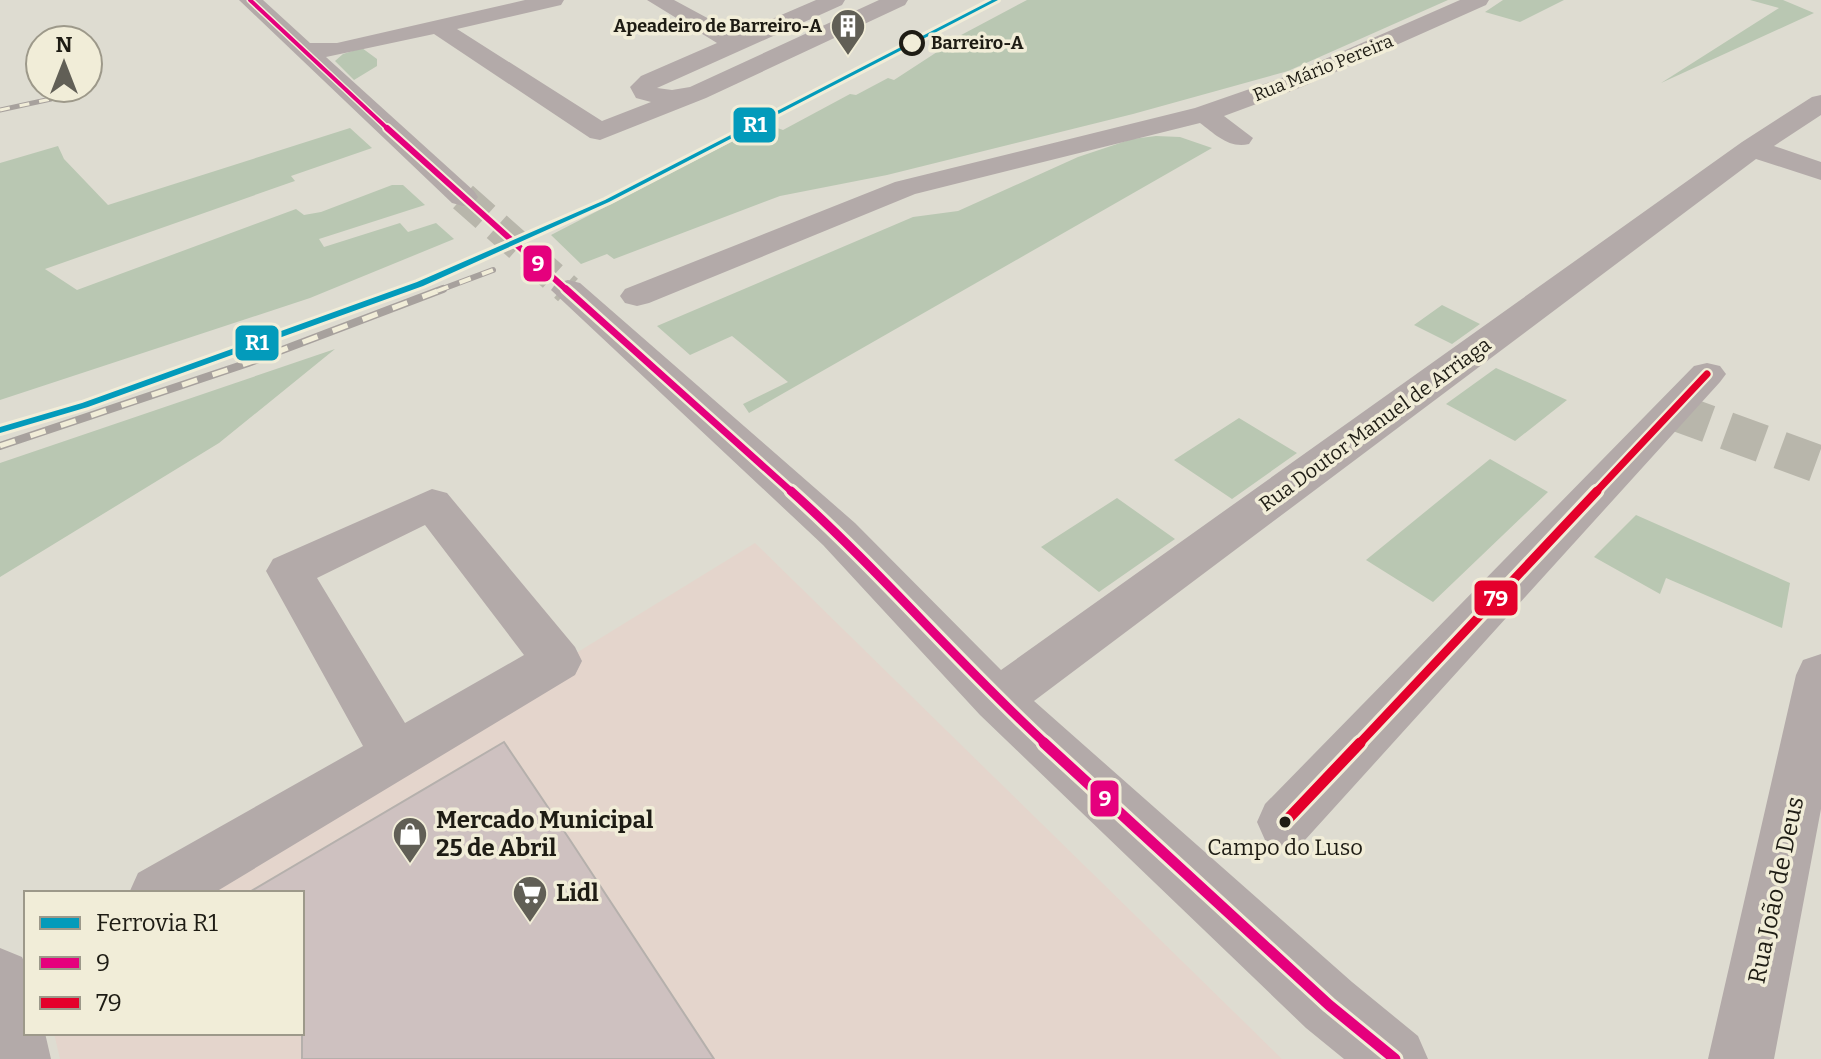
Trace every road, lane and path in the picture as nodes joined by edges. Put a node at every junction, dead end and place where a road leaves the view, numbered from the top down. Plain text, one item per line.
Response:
1 (250, 0) edge
2 (553, 0) edge
3 (658, 0) edge
4 (834, 0) edge
5 (897, 0) edge
6 (1478, 0) edge
7 (440, 28) junction
8 (737, 44) junction
9 (318, 54) junction
10 (686, 97) junction
11 (1821, 103) edge
12 (1204, 114) junction
13 (1239, 138) dead end
14 (1752, 148) junction
15 (1821, 171) edge
16 (463, 197) tunnel mouth
17 (568, 290) tunnel mouth
18 (637, 296) dead end
19 (1707, 374) dead end
20 (1821, 675) edge
21 (998, 700) junction
22 (395, 754) junction
23 (1285, 822) dead end
24 (162, 891) edge
25 (9, 978) edge
26 (1343, 1032) edge
27 (18, 1059) edge
28 (1395, 1059) edge
29 (1741, 1059) edge

1 - 9 street
2 - 7 street
3 - 8 street
4 - 8 street
5 - 10 street
6 - 12 street, Rua Mário Pereira
7 - 9 street
7 - 10 street
8 - 10 street
9 - 16 street
11 - 14 street, Rua Doutor Manuel de Arriaga
12 - 13 street
12 - 18 street, Rua Mário Pereira
14 - 15 street
14 - 21 street, Rua Doutor Manuel de Arriaga
17 - 21 street
19 - 23 street
20 - 29 street, Rua João de Deus
21 - 26 street
22 - 22 street
22 - 24 street
25 - 27 street
26 - 28 street

